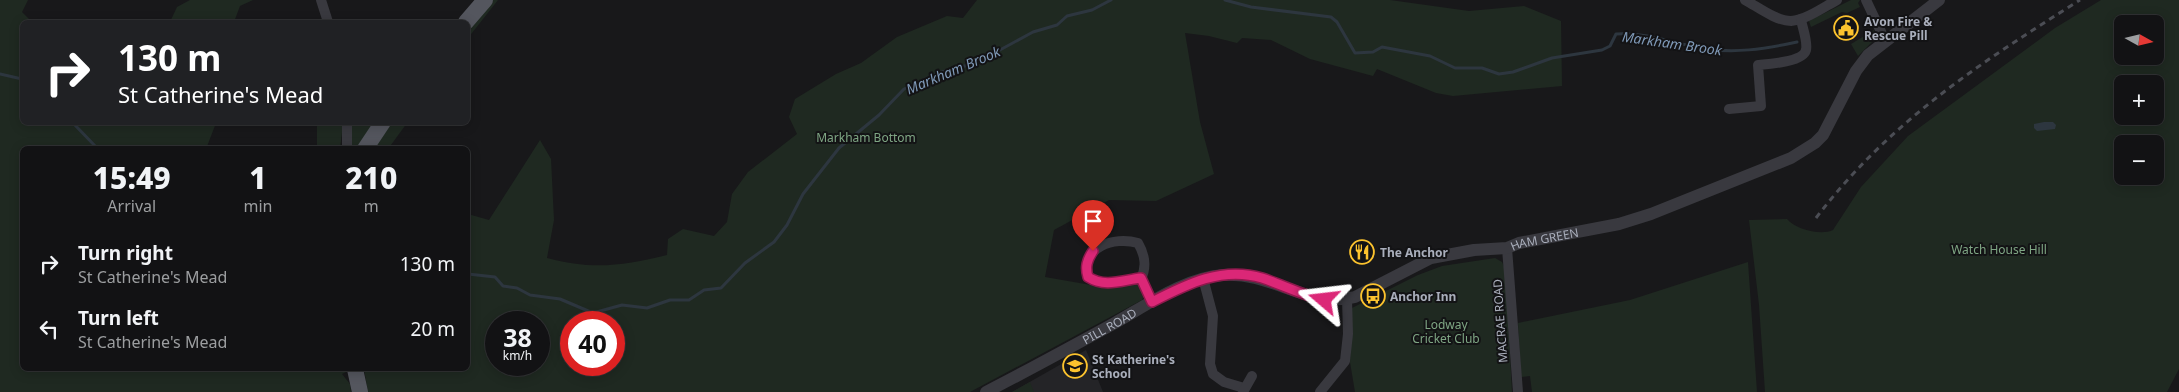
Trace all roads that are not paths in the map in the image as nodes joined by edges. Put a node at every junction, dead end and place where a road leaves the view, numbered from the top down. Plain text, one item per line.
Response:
1 (322, 0) edge
2 (485, 0) edge
3 (1745, 0) edge
4 (1837, 0) edge
5 (1866, 0) edge
6 (1939, 0) edge
7 (1801, 19) junction
8 (327, 20) edge
9 (468, 20) edge
10 (1885, 40) junction
11 (1728, 109) dead end
12 (347, 125) edge
13 (381, 125) edge
14 (347, 146) edge
15 (366, 146) edge
16 (1507, 248) junction
17 (1141, 278) junction
18 (1203, 278) junction
19 (1347, 300) junction
20 (1152, 302) junction
21 (356, 371) edge
22 (1252, 376) dead end
23 (1244, 390) edge
24 (360, 392) edge
25 (986, 392) edge
26 (1320, 392) edge
27 (1518, 392) edge

1 - 8 street
2 - 9 main road
3 - 7 street
4 - 7 street
5 - 10 street
6 - 10 street, HAM GREEN
7 - 11 street
10 - 16 street, HAM GREEN
12 - 14 street
13 - 15 main road
16 - 19 street, HAM GREEN
16 - 27 street, MACRAE ROAD
17 - 17 street
17 - 20 street
18 - 19 street, HAM GREEN
18 - 20 street, HAM GREEN
18 - 23 street
19 - 26 street
20 - 25 street, PILL ROAD
21 - 24 main road
22 - 23 street

